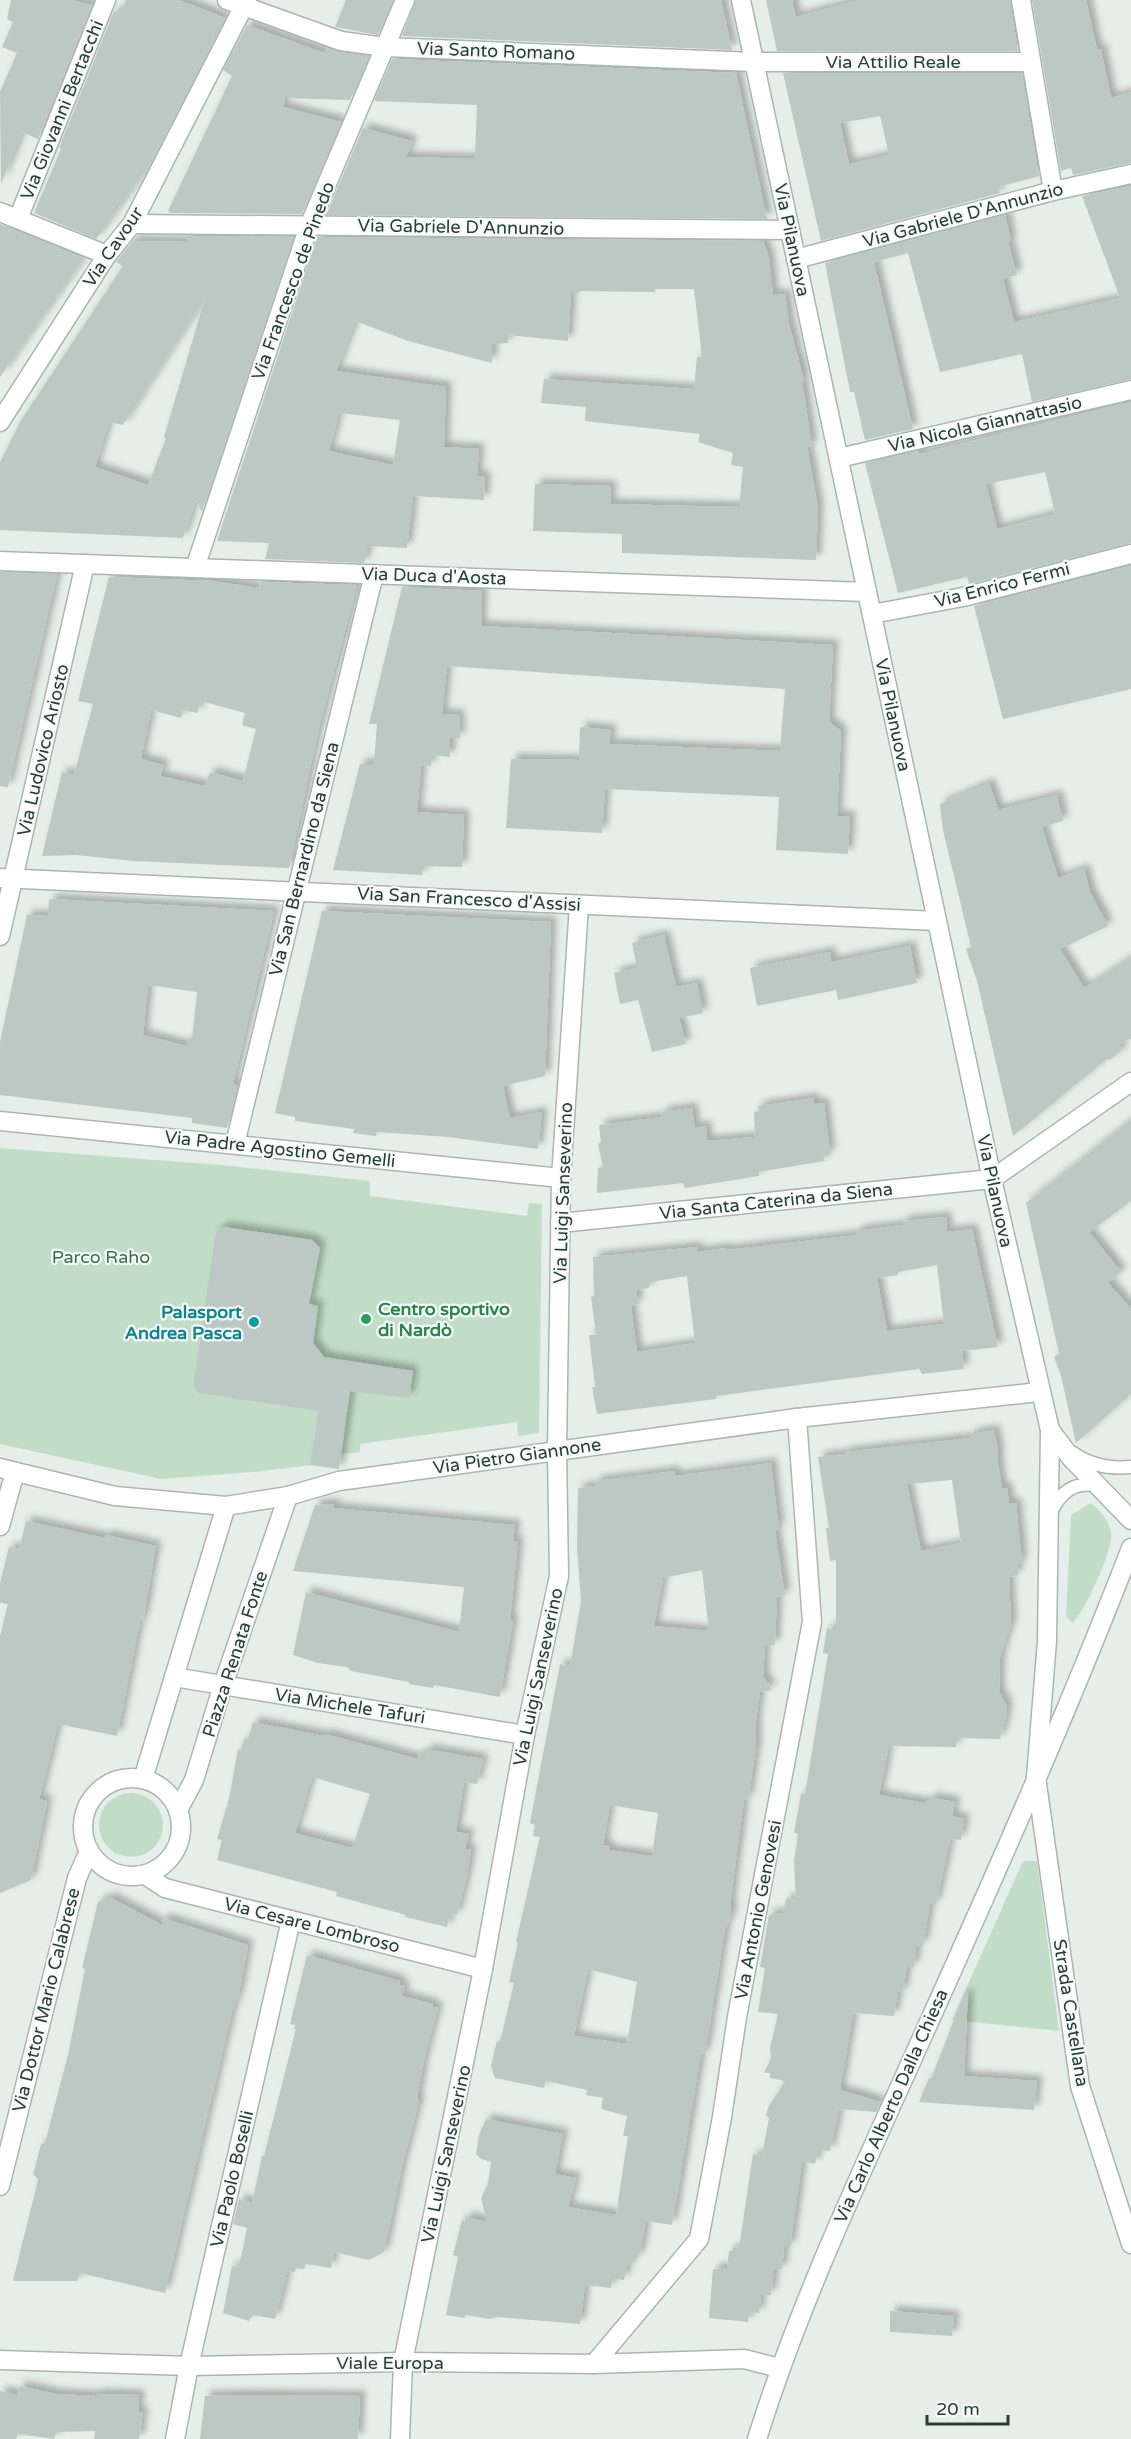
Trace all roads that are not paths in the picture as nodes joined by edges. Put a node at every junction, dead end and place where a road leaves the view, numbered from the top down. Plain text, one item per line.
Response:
1 (106, 0) edge
2 (405, 0) edge
3 (741, 0) edge
4 (1021, 0) edge
5 (240, 2) edge
6 (384, 47) junction
7 (754, 62) junction
8 (1031, 62) junction
9 (1131, 174) edge
10 (1053, 191) junction
11 (0, 212) edge
12 (18, 219) junction
13 (132, 224) junction
14 (309, 226) junction
15 (790, 230) junction
16 (107, 255) junction
17 (796, 259) junction
18 (1131, 390) edge
19 (3, 412) edge
20 (839, 458) junction
21 (1131, 554) edge
22 (0, 561) edge
23 (85, 564) junction
24 (195, 568) junction
25 (374, 574) junction
26 (867, 592) junction
27 (872, 614) junction
28 (7, 878) edge
29 (295, 891) junction
30 (579, 905) junction
31 (937, 921) junction
32 (0, 936) edge
33 (1131, 1082) edge
34 (0, 1121) edge
35 (235, 1144) junction
36 (561, 1178) junction
37 (992, 1179) junction
38 (561, 1223) junction
39 (1039, 1392) junction
40 (797, 1418) junction
41 (1050, 1430) junction
42 (557, 1451) junction
43 (1131, 1467) edge
44 (7, 1470) edge
45 (1097, 1485) junction
46 (288, 1496) junction
47 (226, 1506) junction
48 (1049, 1516) junction
49 (1131, 1520) edge
50 (0, 1526) edge
51 (1131, 1548) edge
52 (174, 1677) junction
53 (223, 1685) junction
54 (525, 1735) junction
55 (1036, 1777) junction
56 (143, 1779) junction
57 (178, 1810) junction
58 (89, 1851) junction
59 (145, 1875) junction
60 (291, 1920) junction
61 (483, 1969) junction
62 (0, 2186) edge
63 (1131, 2244) edge
64 (0, 2360) edge
65 (403, 2362) junction
66 (594, 2364) junction
67 (189, 2366) junction
68 (779, 2368) junction
69 (175, 2439) edge
70 (400, 2439) edge
71 (757, 2439) edge

1 - 12 street, Via Giovanni Bertacchi
2 - 6 street, Via Francesco de Pinedo
3 - 7 street, Via Pilanuova
4 - 8 street
5 - 6 street, Via Santo Romano
5 - 13 street, Via Cavour
6 - 7 street, Via Santo Romano
6 - 14 street, Via Francesco de Pinedo
7 - 8 street, Via Attilio Reale
7 - 15 street, Via Pilanuova
8 - 10 street
9 - 10 street, Via Gabriele D'Annunzio
10 - 17 street, Via Gabriele D'Annunzio
11 - 12 street
12 - 16 street
13 - 14 street, Via Gabriele D'Annunzio
13 - 16 street, Via Cavour
14 - 15 street, Via Gabriele D'Annunzio
14 - 24 street, Via Francesco de Pinedo
15 - 17 street, Via Pilanuova
16 - 19 street, Via Cavour
17 - 20 street, Via Pilanuova
18 - 20 street, Via Nicola Giannattasio
20 - 26 street, Via Pilanuova
21 - 27 street, Via Enrico Fermi
22 - 23 street, Via Duca d'Aosta
23 - 24 street, Via Duca d'Aosta
23 - 28 street, Via Ludovico Ariosto
24 - 25 street, Via Duca d'Aosta
25 - 26 street, Via Duca d'Aosta
25 - 29 street, Via San Bernardino da Siena
26 - 27 street, Via Pilanuova
27 - 31 street, Via Pilanuova
28 - 29 street, Via San Francesco d'Assisi
28 - 32 street, Via Ludovico Ariosto
29 - 30 street, Via San Francesco d'Assisi
29 - 35 street, Via San Bernardino da Siena
30 - 31 street, Via San Francesco d'Assisi
30 - 36 street, Via Luigi Sanseverino
31 - 37 street, Via Pilanuova
33 - 37 street
34 - 35 street, Via Padre Agostino Gemelli
35 - 36 street, Via Padre Agostino Gemelli
36 - 38 street, Via Luigi Sanseverino
37 - 38 street, Via Santa Caterina da Siena
37 - 39 street, Via Pilanuova
38 - 42 street, Via Luigi Sanseverino
39 - 40 street, Via Pietro Giannone
39 - 41 street, Via Pilanuova
40 - 42 street, Via Pietro Giannone
40 - 66 street, Via Antonio Genovesi
41 - 43 lane
41 - 45 street
41 - 48 street
42 - 46 street, Via Pietro Giannone
42 - 54 street, Via Luigi Sanseverino
44 - 47 street, Via Pietro Giannone
44 - 50 street
45 - 48 lane
45 - 49 street
46 - 47 street, Via Pietro Giannone
46 - 53 street, Piazza Renata Fonte
47 - 52 street
48 - 55 street
51 - 55 street, Via Carlo Alberto Dalla Chiesa
52 - 53 street, Via Michele Tafuri
52 - 56 street
53 - 54 street, Via Michele Tafuri
53 - 57 street, Piazza Renata Fonte
54 - 61 street, Via Luigi Sanseverino
55 - 63 street, Strada Castellana
55 - 68 street, Via Carlo Alberto Dalla Chiesa
56 - 57 street
56 - 58 street
57 - 59 street
58 - 59 street
58 - 62 street, Via Dottor Mario Calabrese
59 - 60 street, Via Cesare Lombroso
60 - 61 street, Via Cesare Lombroso
60 - 67 street, Via Paolo Boselli
61 - 65 street, Via Luigi Sanseverino
64 - 67 street, Viale Europa
65 - 66 street, Viale Europa
65 - 67 street, Viale Europa
65 - 70 street, Via Luigi Sanseverino
66 - 68 street, Viale Europa
67 - 69 street, Via Paolo Boselli
68 - 71 street, Via Carlo Alberto Dalla Chiesa

